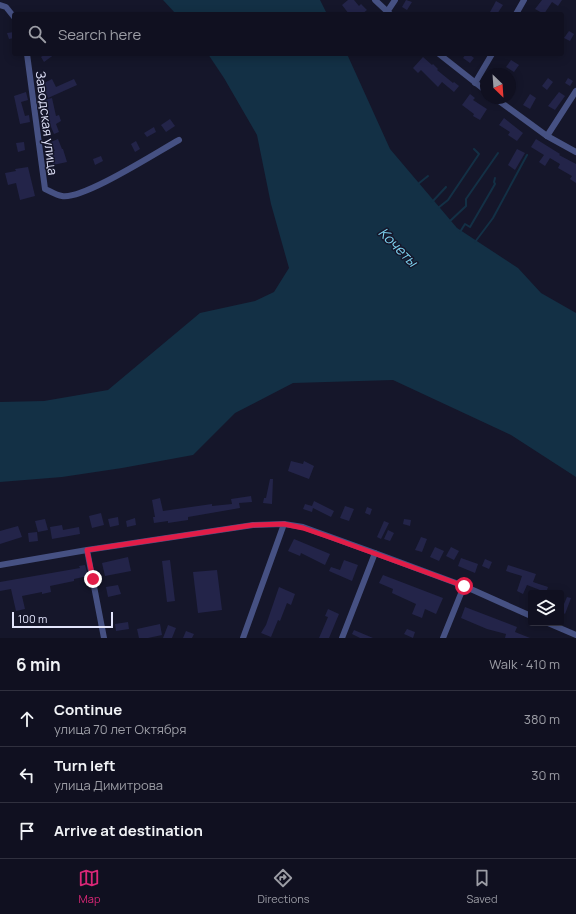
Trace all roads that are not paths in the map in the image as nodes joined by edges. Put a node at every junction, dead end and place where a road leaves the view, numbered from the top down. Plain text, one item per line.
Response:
1 (375, 0) edge
2 (395, 0) edge
3 (524, 0) edge
4 (0, 4) edge
5 (388, 12) edge
6 (389, 12) edge
7 (517, 12) edge
8 (12, 14) edge
9 (27, 56) edge
10 (441, 56) edge
11 (491, 56) edge
12 (475, 83) junction
13 (480, 87) edge
14 (576, 91) edge
15 (503, 104) edge
16 (547, 136) junction
17 (179, 140) dead end
18 (576, 152) edge
19 (284, 524) junction
20 (87, 550) junction
21 (375, 553) junction
22 (0, 565) edge
23 (464, 586) junction
24 (528, 615) edge
25 (553, 626) edge
26 (568, 635) edge
27 (576, 635) edge
28 (104, 638) edge
29 (243, 638) edge
30 (342, 638) edge
31 (443, 638) edge

1 - 5 street
2 - 6 street
3 - 7 street
4 - 8 street
9 - 17 street, Заводская улица
10 - 12 street
11 - 12 street
12 - 13 street
14 - 16 street
15 - 16 street
16 - 18 street
19 - 20 street
19 - 21 street
19 - 29 street
20 - 22 street
20 - 28 street
21 - 23 street
21 - 30 street
23 - 24 street
23 - 31 street
25 - 26 street
26 - 27 street

